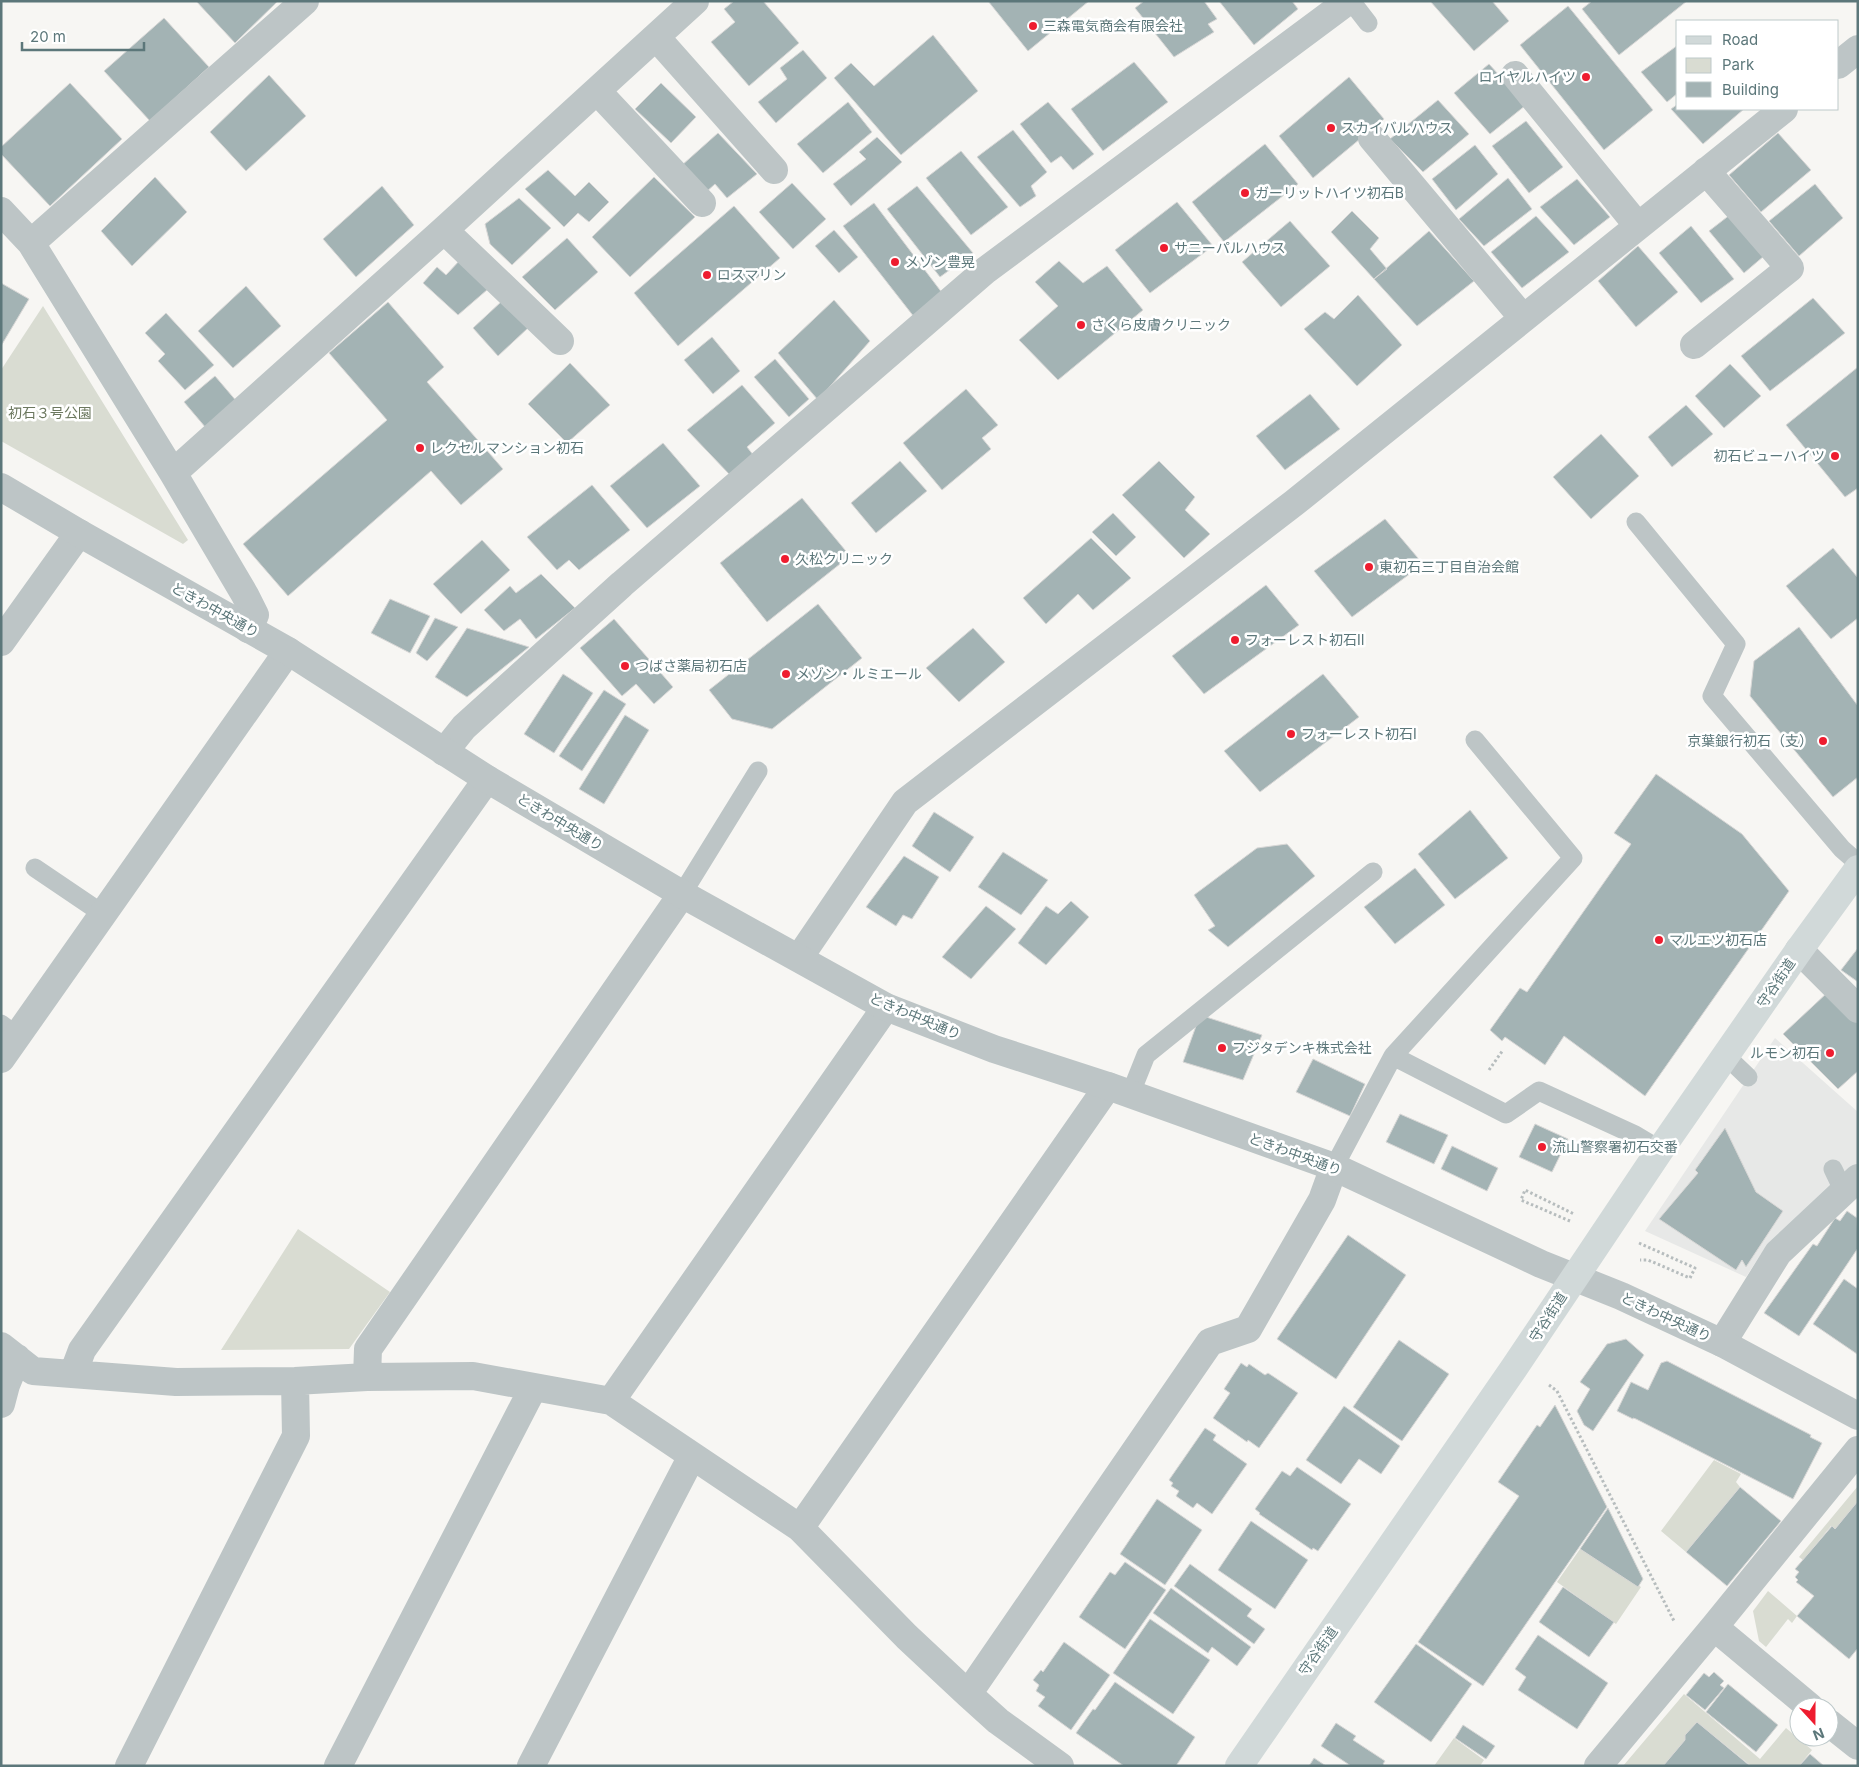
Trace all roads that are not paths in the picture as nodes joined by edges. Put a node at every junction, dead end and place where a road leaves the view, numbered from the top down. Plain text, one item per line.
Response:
1 (305, 1) edge
2 (695, 1) edge
3 (1349, 1) edge
4 (1368, 23) dead end
5 (656, 37) junction
6 (1858, 49) edge
7 (1839, 64) edge
8 (1515, 75) dead end
9 (598, 92) junction
10 (1783, 110) edge
11 (1372, 138) dead end
12 (774, 170) dead end
13 (1706, 171) junction
14 (702, 202) dead end
15 (1, 211) edge
16 (1638, 226) junction
17 (444, 230) junction
18 (31, 243) junction
19 (1523, 318) junction
20 (560, 341) dead end
21 (1694, 345) dead end
22 (173, 473) junction
23 (1, 487) edge
24 (1636, 522) dead end
25 (79, 533) junction
26 (248, 628) junction
27 (1, 642) edge
28 (288, 650) junction
29 (1475, 740) dead end
30 (444, 752) junction
31 (758, 771) dead end
32 (487, 779) junction
33 (1858, 863) edge
34 (35, 868) dead end
35 (1858, 869) edge
36 (1373, 872) dead end
37 (682, 894) junction
38 (103, 914) junction
39 (1799, 950) junction
40 (799, 958) junction
41 (886, 1007) junction
42 (1858, 1010) edge
43 (9, 1030) edge
44 (1393, 1056) junction
45 (1726, 1056) junction
46 (1, 1059) edge
47 (1748, 1077) dead end
48 (1119, 1090) junction
49 (1660, 1150) junction
50 (1334, 1167) junction
51 (1845, 1179) edge
52 (1574, 1277) junction
53 (1722, 1343) junction
54 (9, 1352) edge
55 (73, 1374) junction
56 (367, 1378) junction
57 (295, 1381) junction
58 (534, 1388) junction
59 (611, 1402) junction
60 (1, 1404) edge
61 (1858, 1416) edge
62 (1858, 1450) edge
63 (692, 1456) junction
64 (800, 1528) junction
65 (1714, 1627) junction
66 (968, 1694) junction
67 (1798, 1697) edge
68 (1839, 1731) edge
69 (1858, 1746) edge
70 (129, 1766) edge
71 (338, 1766) edge
72 (531, 1766) edge
73 (1060, 1766) edge
74 (1239, 1766) edge
75 (1598, 1766) edge

1 - 18 street
2 - 5 street
3 - 4 lane
3 - 30 street
5 - 9 street
5 - 12 street
6 - 7 street
8 - 16 street
9 - 14 street
9 - 17 street
10 - 13 street
11 - 19 street
13 - 16 street
13 - 21 street
15 - 18 street
16 - 19 street
17 - 20 street
17 - 22 street
18 - 22 street
19 - 40 street
22 - 26 street
23 - 25 street, ときわ中央通り
24 - 33 lane
25 - 26 street, ときわ中央通り
25 - 27 street
26 - 28 street, ときわ中央通り
28 - 30 street, ときわ中央通り
28 - 38 street
29 - 44 lane
30 - 32 street, ときわ中央通り
31 - 37 lane
32 - 37 street, ときわ中央通り
32 - 55 street
34 - 38 lane
35 - 39 main road, 守谷街道
36 - 48 lane
37 - 40 street, ときわ中央通り
37 - 56 street
38 - 43 street
39 - 42 street
39 - 45 main road, 守谷街道
40 - 41 street, ときわ中央通り
41 - 48 street, ときわ中央通り
41 - 59 street
43 - 46 street
44 - 49 lane
44 - 50 lane
45 - 47 lane
45 - 49 main road, 守谷街道
48 - 50 street, ときわ中央通り
48 - 64 street
49 - 52 main road, 守谷街道
50 - 52 street, ときわ中央通り
50 - 66 street
51 - 53 street
52 - 53 street, ときわ中央通り
52 - 74 main road, 守谷街道
53 - 61 street, ときわ中央通り
54 - 55 street
54 - 60 street
55 - 57 street
56 - 57 street
56 - 58 street
57 - 70 street
58 - 59 street
58 - 71 street
59 - 63 street
62 - 65 street
63 - 64 street
63 - 72 street
64 - 66 street
65 - 67 street
65 - 75 street
66 - 73 street
68 - 69 street

